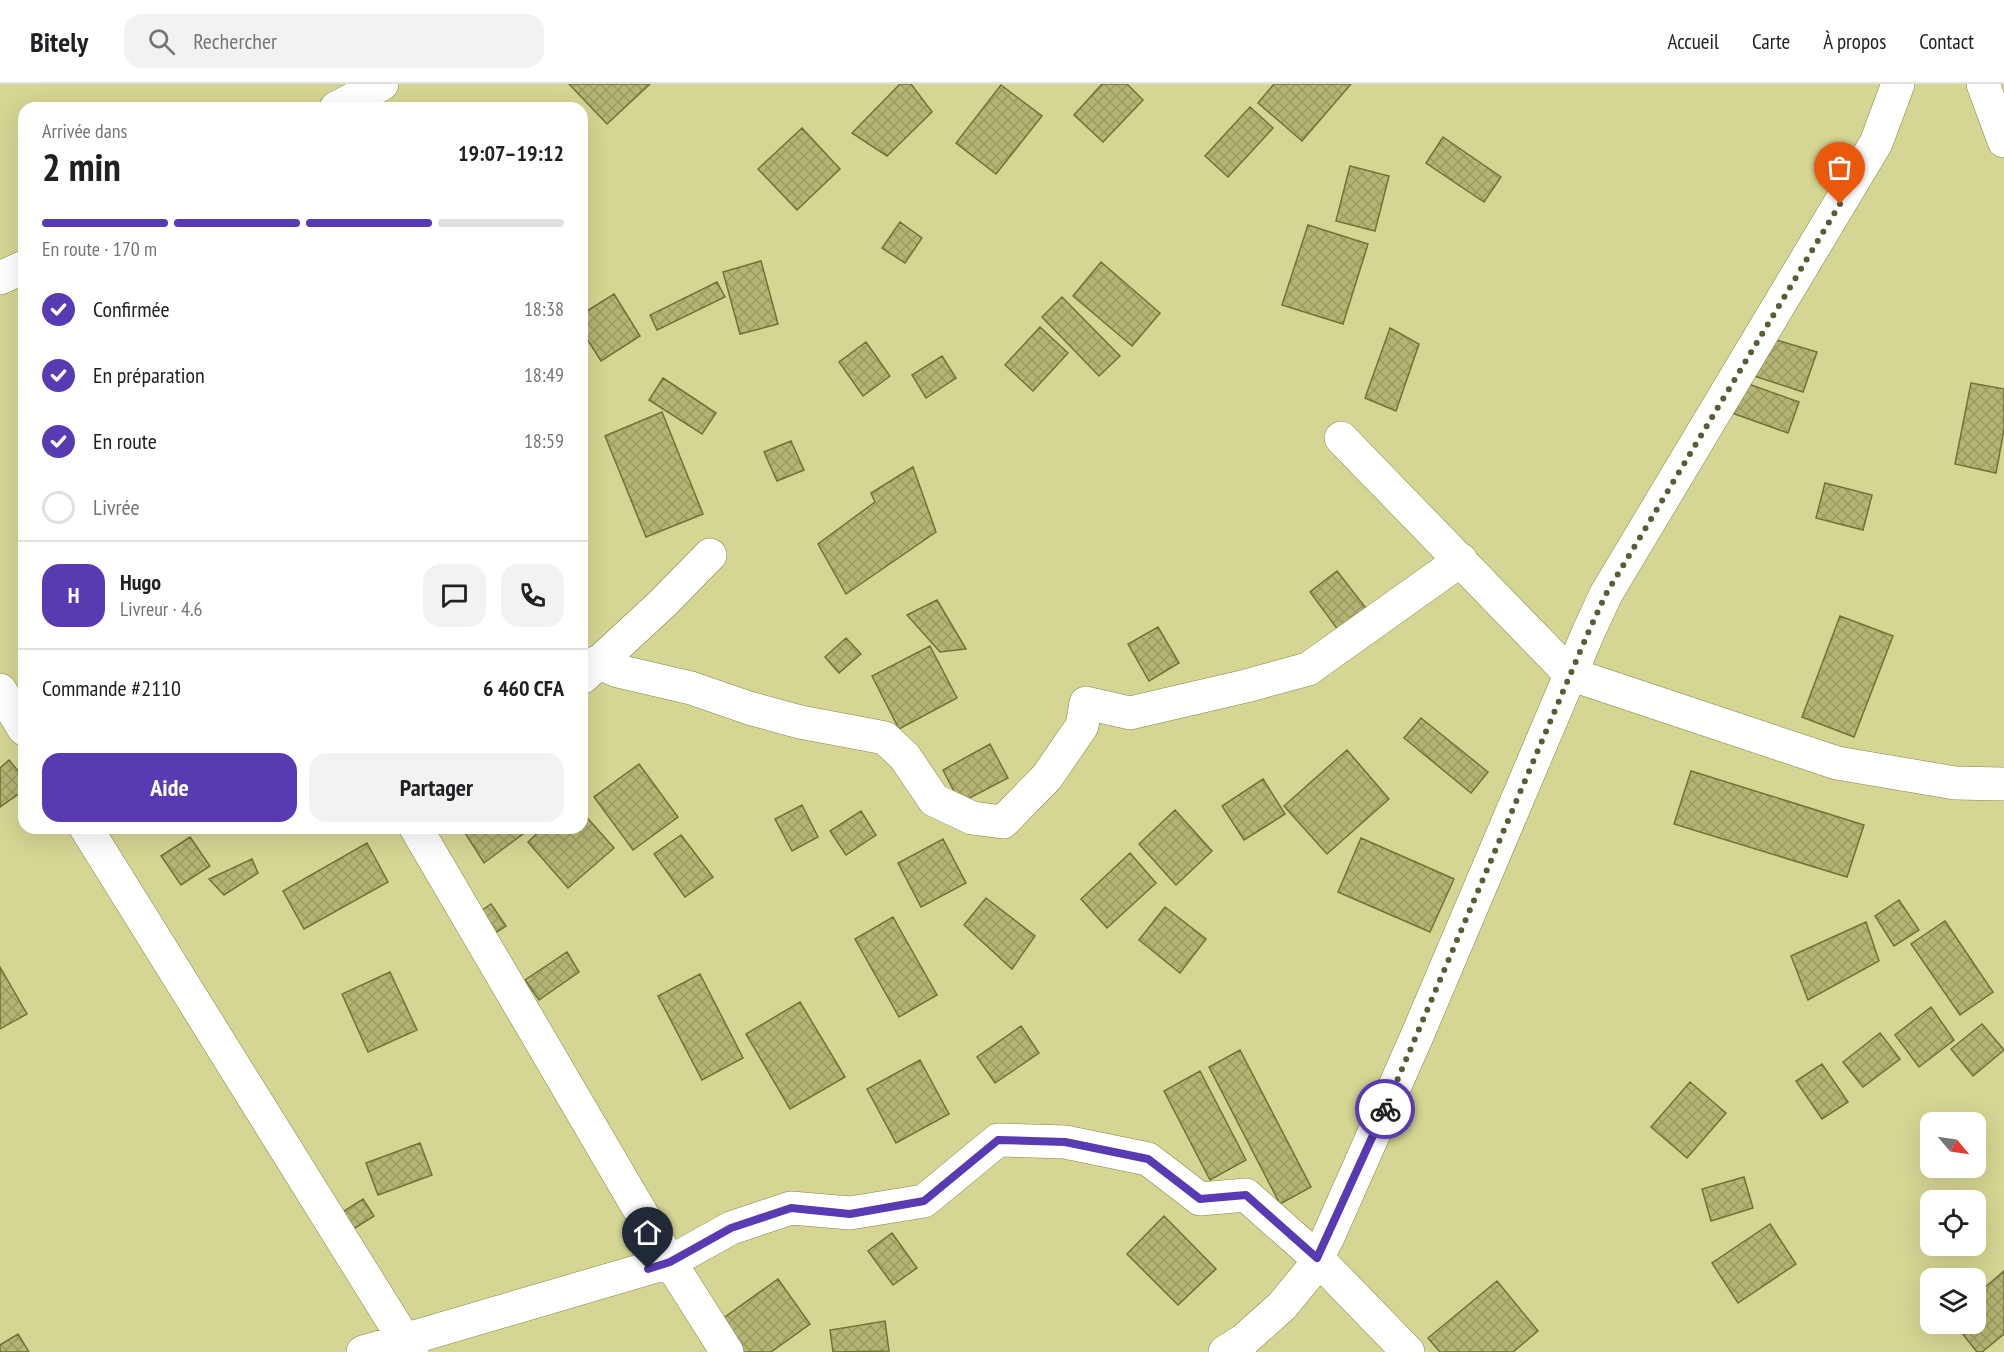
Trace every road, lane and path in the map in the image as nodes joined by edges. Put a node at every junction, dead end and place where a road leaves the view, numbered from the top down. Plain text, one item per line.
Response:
1 (382, 84) edge
2 (1898, 84) edge
3 (1983, 84) edge
4 (348, 102) edge
5 (2004, 141) edge
6 (18, 270) edge
7 (0, 278) edge
8 (1341, 438) dead end
9 (710, 555) dead end
10 (1461, 560) junction
11 (590, 670) edge
12 (1570, 674) junction
13 (0, 690) edge
14 (18, 719) edge
15 (2004, 784) edge
16 (90, 834) edge
17 (420, 834) edge
18 (1317, 1258) junction
19 (670, 1262) junction
20 (408, 1346) edge
21 (363, 1352) edge
22 (727, 1352) edge
23 (1225, 1352) edge
24 (1408, 1352) edge

1 - 4 street
2 - 12 street
3 - 5 street
6 - 7 street
8 - 10 street
9 - 11 street
10 - 11 street
10 - 12 street
12 - 15 street
12 - 18 street
13 - 14 street
16 - 20 street
17 - 19 street
18 - 19 street
18 - 23 street
18 - 24 street
19 - 20 street
19 - 22 street
20 - 21 street

